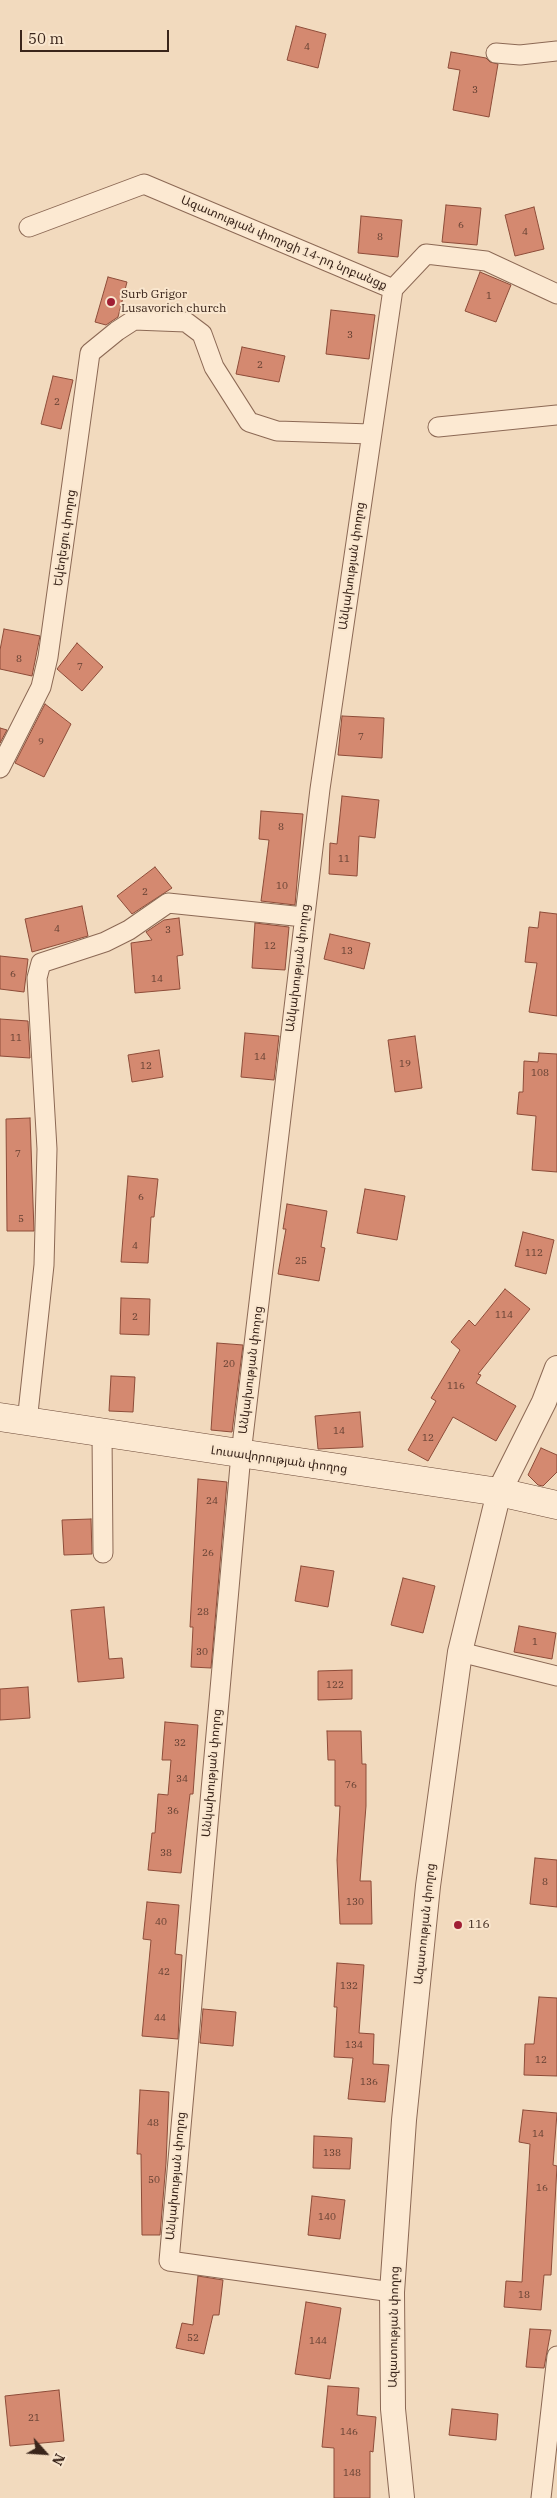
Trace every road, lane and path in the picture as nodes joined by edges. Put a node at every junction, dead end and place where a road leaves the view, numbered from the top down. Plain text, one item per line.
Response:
1 (557, 51) edge
2 (496, 53) dead end
3 (29, 227) dead end
4 (392, 289) junction
5 (557, 294) edge
6 (557, 415) edge
7 (438, 427) dead end
8 (371, 434) junction
9 (0, 768) edge
10 (304, 917) junction
11 (557, 1368) edge
12 (0, 1417) edge
13 (27, 1422) junction
14 (102, 1433) junction
15 (240, 1454) junction
16 (499, 1492) junction
17 (557, 1505) edge
18 (103, 1553) dead end
19 (460, 1652) junction
20 (557, 1676) edge
21 (392, 2292) junction
22 (557, 2356) edge
23 (402, 2498) edge
24 (542, 2498) edge

1 - 2 street
3 - 4 street, Ազատության փողոցի 14-րդ նրբանցք
4 - 5 street, Ազատության փողոցի 14-րդ նրբանցք
4 - 8 street, Անկախության փողոց
6 - 7 street
8 - 9 street, Եկեղեցու փողոց
8 - 10 street, Անկախության փողոց
10 - 13 street
10 - 15 street, Անկախության փողոց
11 - 16 street, Ազատության փողոց
12 - 13 main road, Լուսավորության փողոց
13 - 14 main road, Լուսավորության փողոց
14 - 15 main road, Լուսավորության փողոց
14 - 18 street
15 - 16 main road, Լուսավորության փողոց
15 - 21 street, Անկախության փողոց
16 - 17 main road, Լուսավորության փողոց
16 - 19 street, Ազատության փողոց
19 - 20 street
19 - 21 street, Ազատության փողոց
21 - 23 street, Ազատության փողոց
22 - 24 street

